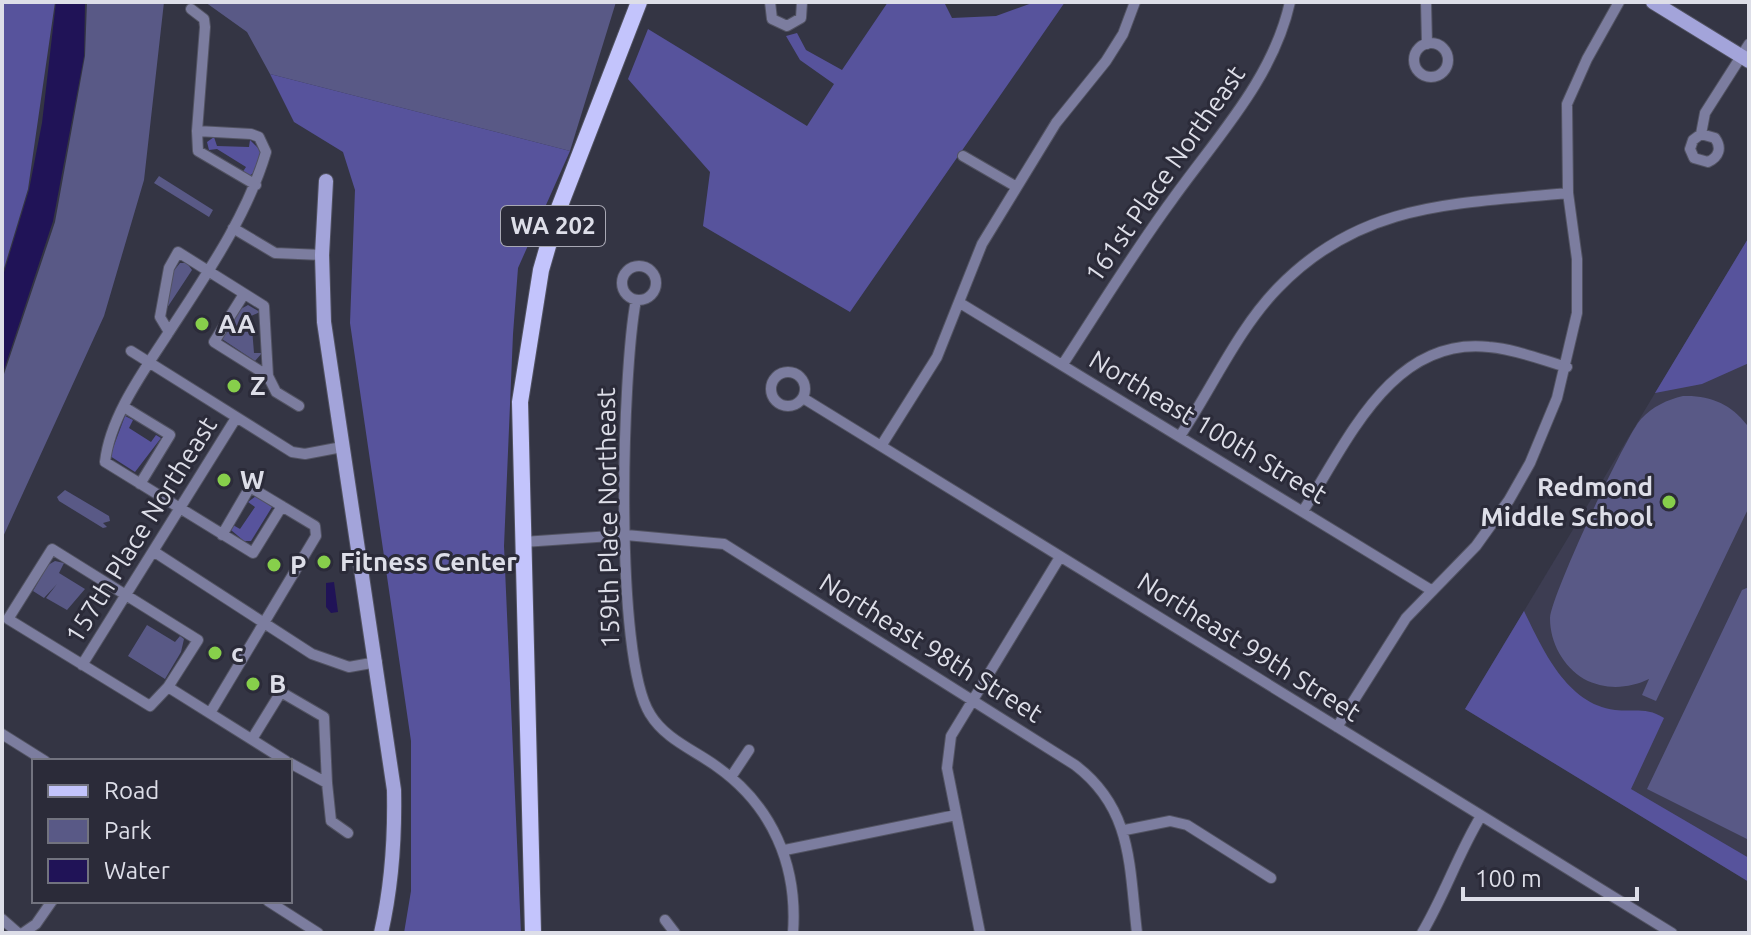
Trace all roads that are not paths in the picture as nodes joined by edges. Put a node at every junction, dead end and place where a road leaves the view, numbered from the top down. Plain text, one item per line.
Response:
1 (639, 2) edge
2 (770, 2) edge
3 (802, 2) edge
4 (1135, 2) edge
5 (1290, 2) edge
6 (1426, 2) edge
7 (1619, 2) edge
8 (1653, 2) edge
9 (191, 9) dead end
10 (1427, 44) dead end
11 (1746, 54) edge
12 (197, 131) junction
13 (1701, 134) dead end
14 (963, 156) dead end
15 (326, 181) dead end
16 (256, 185) junction
17 (1015, 186) junction
18 (1568, 193) junction
19 (233, 228) junction
20 (322, 255) junction
21 (207, 270) junction
22 (244, 294) junction
23 (636, 300) dead end
24 (960, 303) junction
25 (169, 332) junction
26 (131, 351) dead end
27 (149, 363) junction
28 (1063, 364) junction
29 (1567, 367) junction
30 (268, 376) junction
31 (803, 398) dead end
32 (299, 406) dead end
33 (124, 407) junction
34 (236, 418) junction
35 (1180, 436) junction
36 (881, 446) junction
37 (342, 447) junction
38 (140, 484) junction
39 (282, 506) junction
40 (179, 508) junction
41 (1303, 511) junction
42 (222, 535) junction
43 (626, 535) junction
44 (523, 542) junction
45 (153, 551) junction
46 (1060, 557) junction
47 (1431, 590) junction
48 (126, 595) junction
49 (266, 622) junction
50 (377, 662) junction
51 (82, 665) junction
52 (168, 687) junction
53 (971, 700) junction
54 (210, 713) junction
55 (1337, 727) junction
56 (2, 734) edge
57 (252, 739) junction
58 (749, 750) dead end
59 (42, 759) edge
60 (283, 759) edge
61 (292, 765) edge
62 (731, 777) junction
63 (327, 783) junction
64 (956, 815) junction
65 (1481, 816) junction
66 (1125, 830) junction
67 (348, 833) dead end
68 (785, 850) junction
69 (1271, 878) dead end
70 (51, 903) edge
71 (271, 903) edge
72 (2, 919) edge
73 (665, 920) dead end
74 (21, 933) edge
75 (318, 933) edge
76 (381, 933) edge
77 (533, 933) edge
78 (675, 933) edge
79 (793, 933) edge
80 (980, 933) edge
81 (1137, 933) edge
82 (1422, 933) edge
83 (1672, 933) edge

1 - 44 main road, WA 202
2 - 3 street
4 - 17 street
5 - 28 street, 161st Place Northeast
6 - 10 street
7 - 18 street
8 - 11 street
9 - 12 street
11 - 13 street
12 - 16 street
12 - 16 street
14 - 17 street
15 - 20 street
16 - 19 street
17 - 24 street
18 - 29 street
18 - 35 street
19 - 20 street
19 - 21 street
20 - 37 street
21 - 22 street
21 - 25 street
21 - 25 street
22 - 30 street
22 - 30 street
23 - 43 street, 159th Place Northeast
24 - 28 street, Northeast 100th Street
24 - 36 street
25 - 27 street
26 - 27 street
27 - 33 street
27 - 34 street
28 - 35 street, Northeast 100th Street
29 - 41 street
29 - 47 street
30 - 32 street
31 - 36 street, Northeast 99th Street
33 - 38 street
33 - 38 street
34 - 37 street
34 - 40 street, 157th Place Northeast
35 - 41 street, Northeast 100th Street
36 - 46 street, Northeast 99th Street
37 - 50 street
38 - 40 street
39 - 42 street
39 - 42 street
39 - 49 street
40 - 42 street
40 - 45 street, 157th Place Northeast
41 - 47 street, Northeast 100th Street
43 - 44 street, Northeast 98th Street
43 - 53 street, Northeast 98th Street
43 - 62 street, 159th Place Northeast
44 - 77 main road, WA 202
45 - 48 street, 157th Place Northeast
45 - 49 street
46 - 53 street
46 - 55 street, Northeast 99th Street
47 - 55 street
48 - 51 street, 157th Place Northeast
48 - 51 street
48 - 52 street
49 - 50 street
49 - 54 street
50 - 76 street
51 - 52 street
52 - 54 street
53 - 64 street
53 - 66 street, Northeast 98th Street
54 - 57 street
55 - 65 street, Northeast 99th Street
56 - 59 street
57 - 60 street
57 - 63 street
58 - 62 street
61 - 63 street
62 - 68 street
63 - 67 street
64 - 68 street
64 - 80 street
65 - 82 street
65 - 83 street, Northeast 99th Street
66 - 69 street
66 - 81 street
68 - 79 street
70 - 74 street
71 - 75 street
72 - 74 street
73 - 78 street

